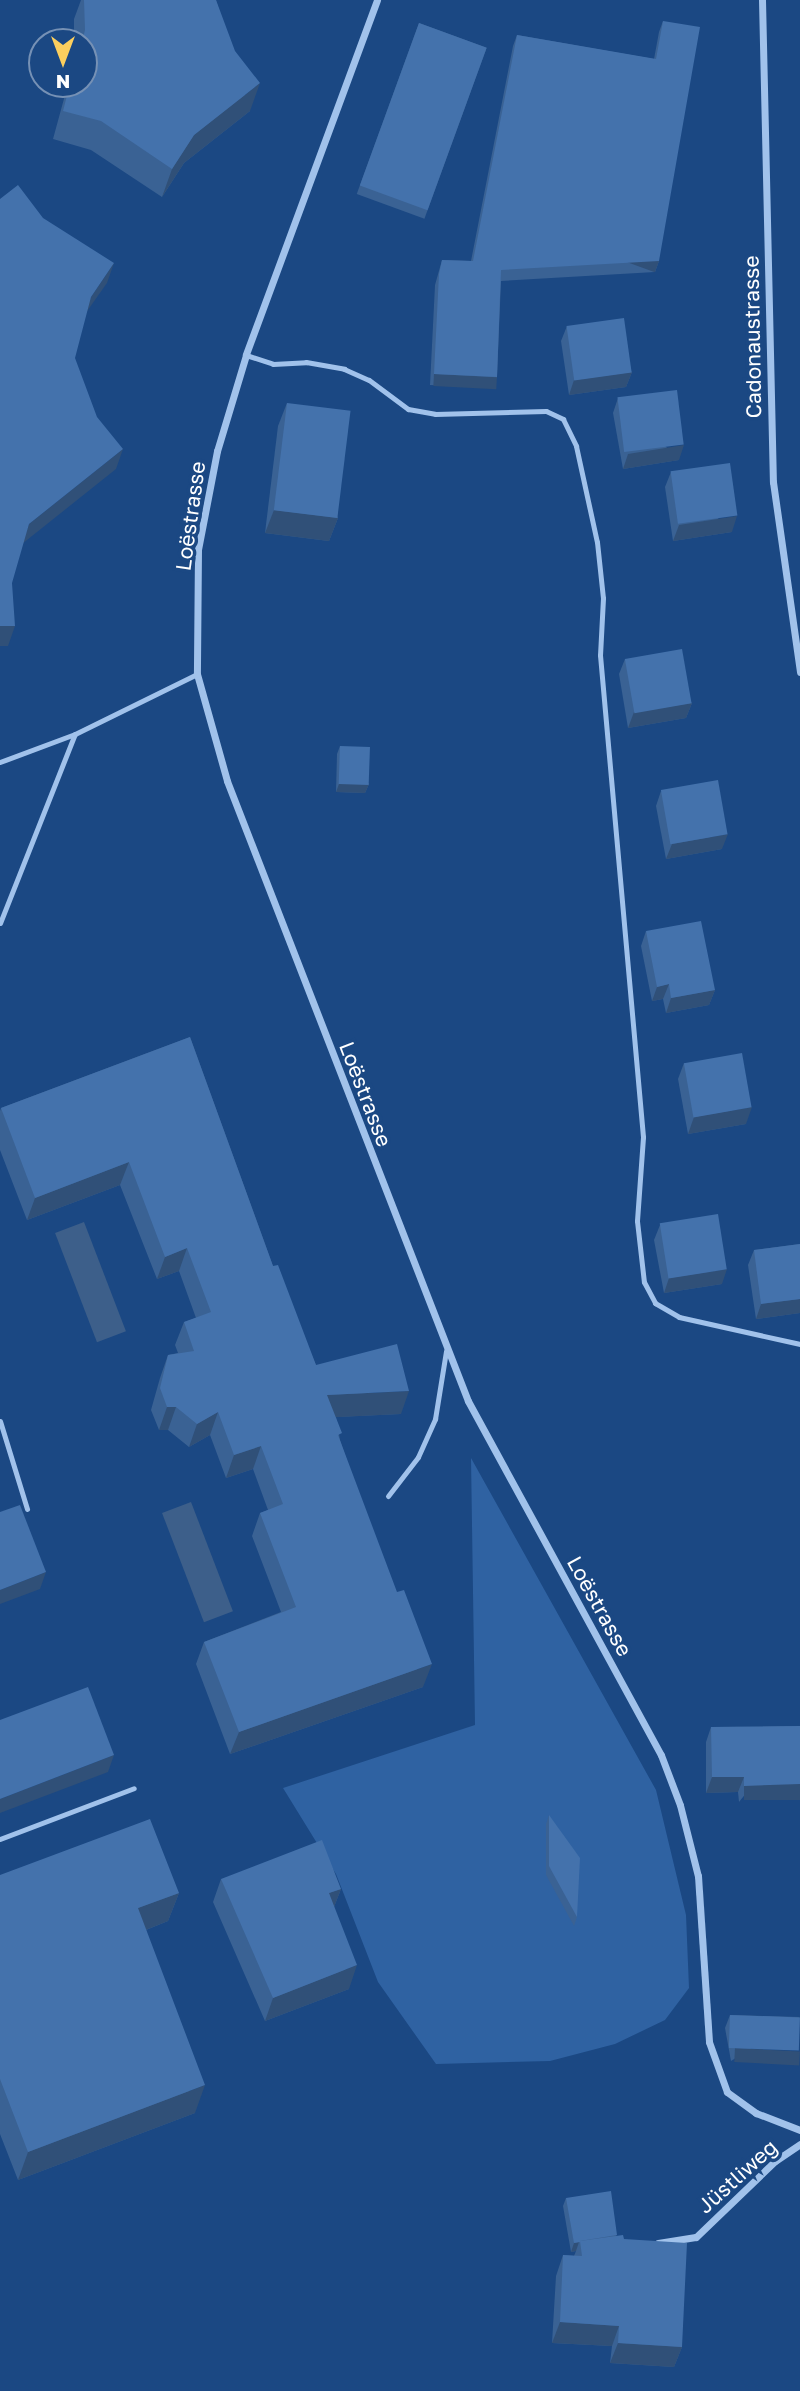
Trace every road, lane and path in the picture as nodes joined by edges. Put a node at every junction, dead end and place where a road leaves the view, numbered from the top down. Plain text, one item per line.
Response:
1 (377, 0) edge
2 (762, 0) edge
3 (246, 355) junction
4 (800, 672) edge
5 (197, 674) junction
6 (75, 734) junction
7 (0, 762) edge
8 (0, 923) edge
9 (800, 1344) edge
10 (446, 1351) junction
11 (0, 1421) edge
12 (388, 1496) dead end
13 (27, 1508) dead end
14 (134, 1788) dead end
15 (0, 1839) edge
16 (800, 2130) edge
17 (800, 2144) edge
18 (642, 2245) edge

1 - 3 street, Loëstrasse
2 - 4 street, Cadonaustrasse
3 - 5 street, Loëstrasse
3 - 9 lane
5 - 6 lane
5 - 10 street, Loëstrasse
6 - 7 lane
6 - 8 lane
10 - 12 lane
10 - 16 street, Loëstrasse
11 - 13 lane
14 - 15 lane
17 - 18 street, Jüstliweg

